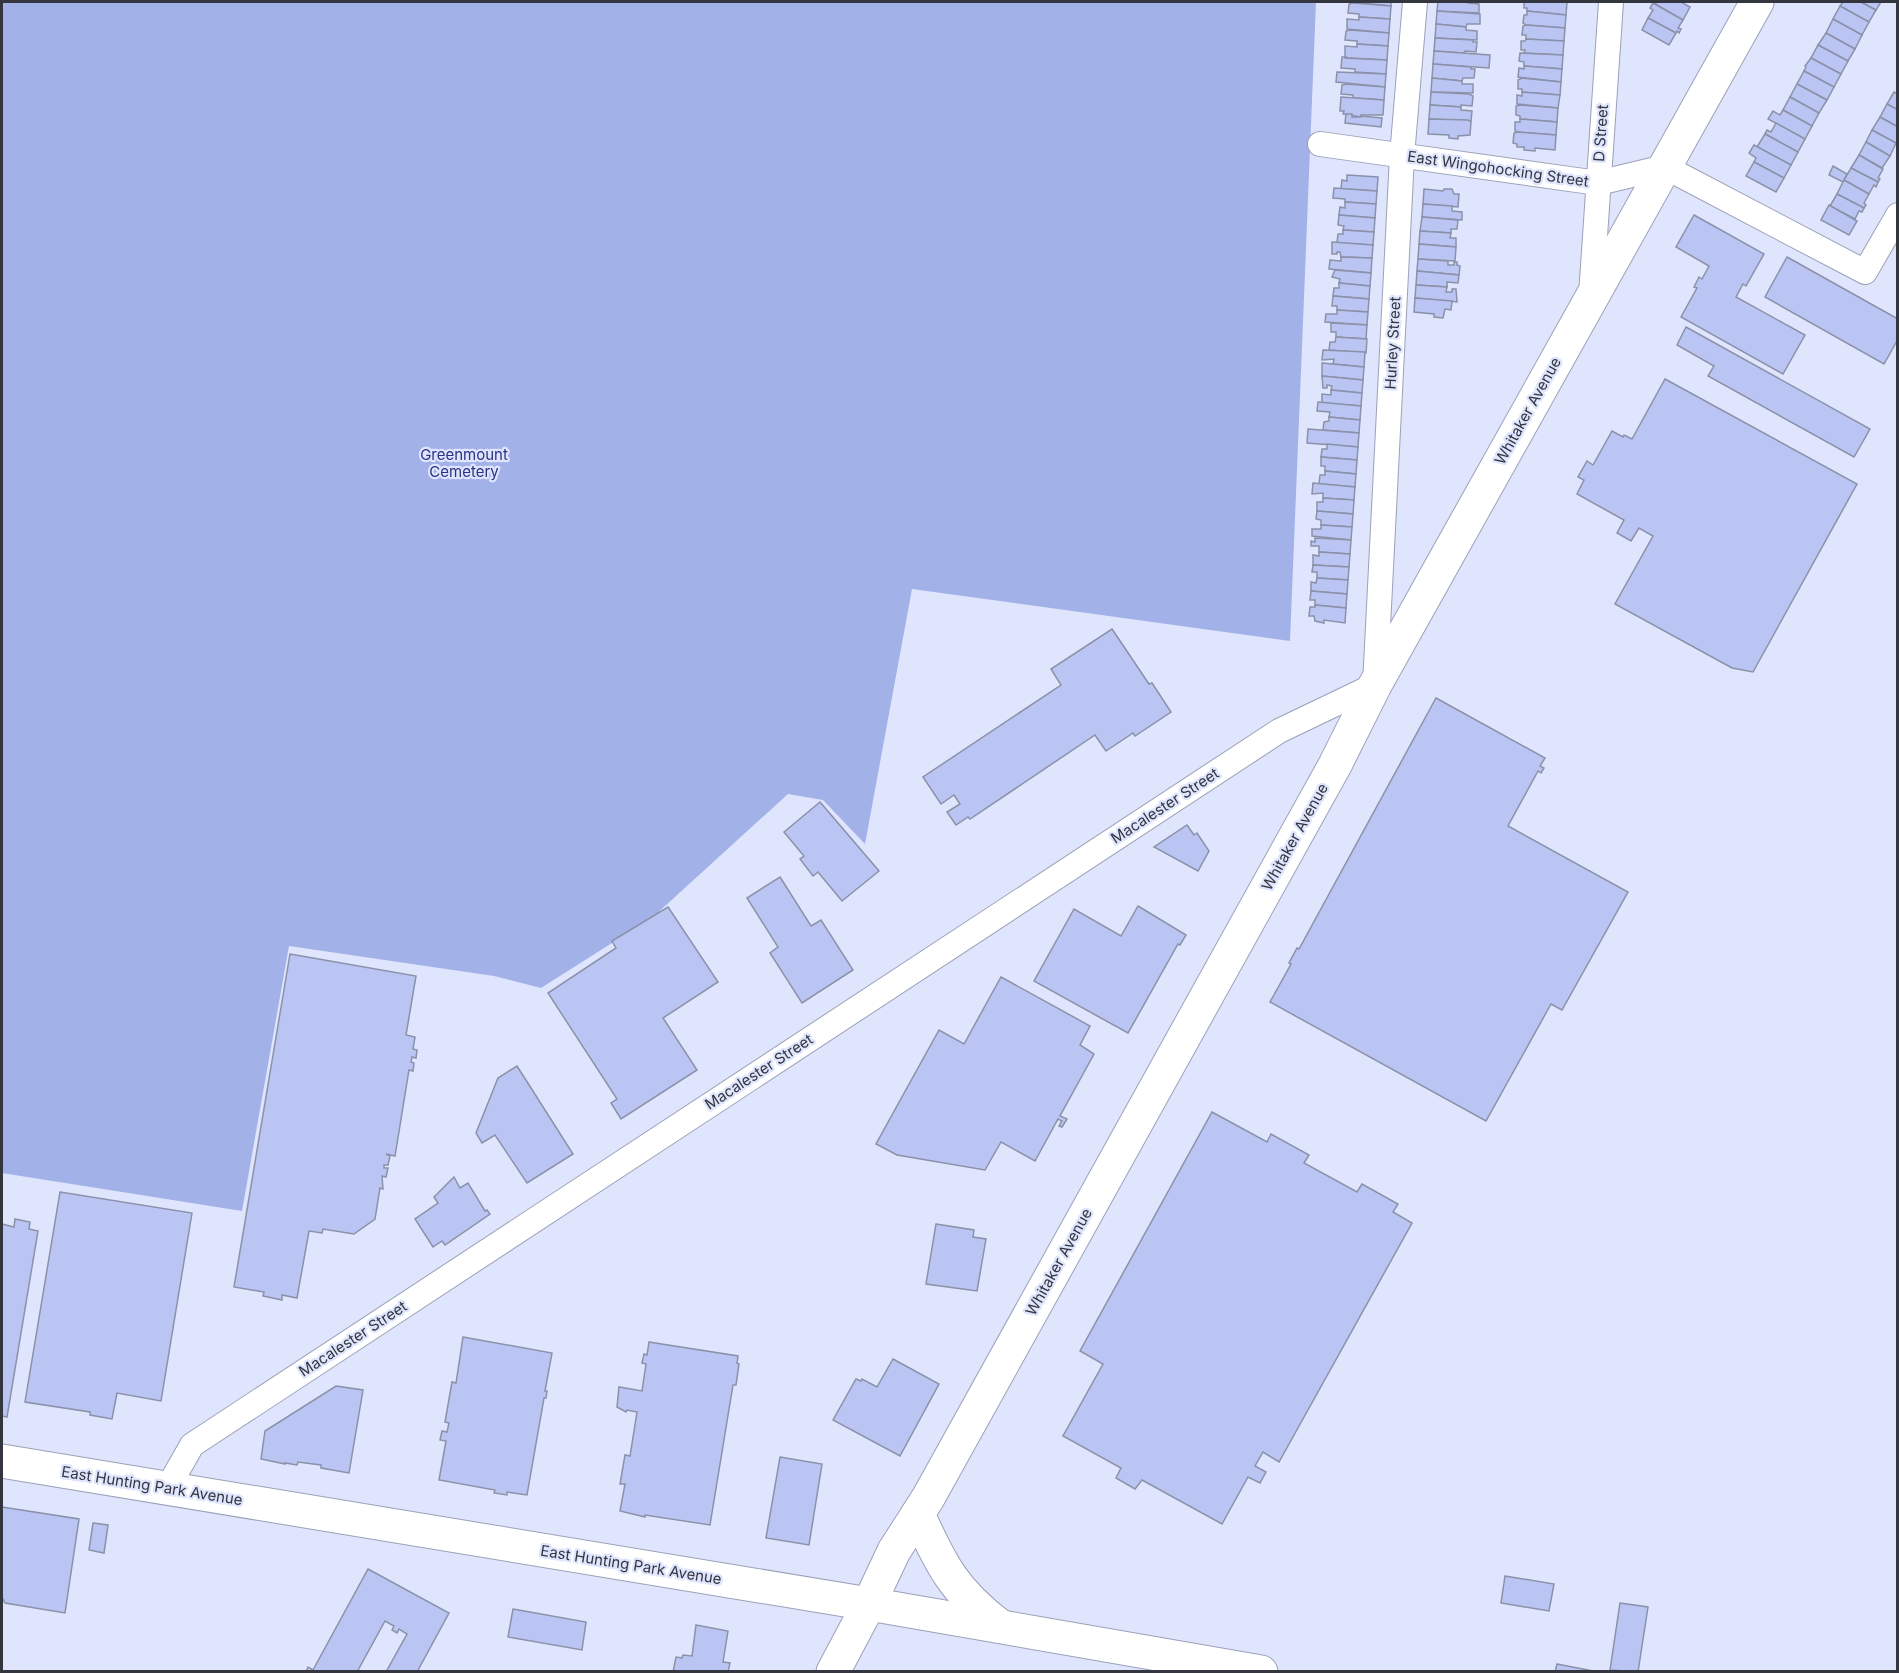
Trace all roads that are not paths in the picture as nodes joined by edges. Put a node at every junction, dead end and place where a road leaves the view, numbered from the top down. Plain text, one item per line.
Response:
1 (1415, 2) edge
2 (1611, 2) edge
3 (1757, 2) edge
4 (1320, 144) dead end
5 (1402, 156) junction
6 (1665, 167) junction
7 (1598, 183) junction
8 (1898, 215) edge
9 (1590, 300) junction
10 (1375, 685) junction
11 (2, 1461) edge
12 (167, 1489) junction
13 (918, 1514) junction
14 (869, 1604) junction
15 (1001, 1627) junction
16 (832, 1671) edge
17 (1261, 1671) edge

1 - 5 street, Hurley Street
2 - 7 street, D Street
3 - 6 main road, Whitaker Avenue
4 - 5 street, East Wingohocking Street
5 - 7 street, East Wingohocking Street
5 - 10 street, Hurley Street
6 - 7 street, East Wingohocking Street
6 - 8 street
6 - 9 main road, Whitaker Avenue
7 - 9 street, D Street
9 - 10 main road, Whitaker Avenue
10 - 12 street, Macalester Street
10 - 13 main road, Whitaker Avenue
11 - 12 main road, East Hunting Park Avenue
12 - 14 main road, East Hunting Park Avenue
13 - 14 main road, Whitaker Avenue
13 - 15 main road
14 - 15 main road, East Hunting Park Avenue
14 - 16 main road, Whitaker Avenue
15 - 17 main road, East Hunting Park Avenue

